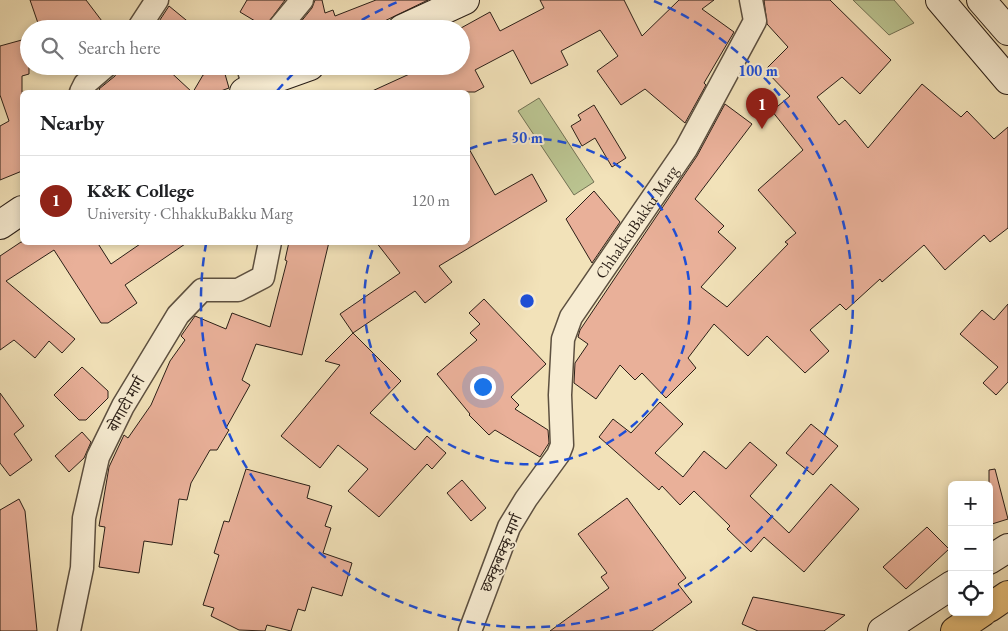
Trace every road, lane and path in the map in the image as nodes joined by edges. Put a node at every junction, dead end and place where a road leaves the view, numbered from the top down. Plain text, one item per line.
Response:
1 (157, 0) edge
2 (302, 0) edge
3 (466, 0) edge
4 (751, 0) edge
5 (940, 0) edge
6 (981, 0) edge
7 (144, 20) edge
8 (285, 20) edge
9 (422, 20) edge
10 (1008, 31) edge
11 (96, 75) edge
12 (280, 75) edge
13 (1008, 80) edge
14 (251, 84) edge
15 (82, 90) edge
16 (20, 211) edge
17 (0, 225) edge
18 (269, 245) edge
19 (558, 455) joint
20 (1008, 548) edge
21 (993, 557) edge
22 (948, 588) edge
23 (1008, 596) edge
24 (993, 605) edge
25 (977, 616) edge
26 (69, 631) edge
27 (470, 631) edge
28 (882, 631) edge
29 (955, 631) edge

1 - 7 street
2 - 8 street
3 - 9 street
4 - 19 street, ChhakkuBakku Marg
5 - 13 street
6 - 10 street
11 - 15 street
12 - 14 street
16 - 17 street
18 - 26 street, बोगाटी मार्ग
19 - 27 street, छक्कुबक्कु मार्ग
20 - 21 street
22 - 28 street
23 - 24 highway
25 - 29 highway

